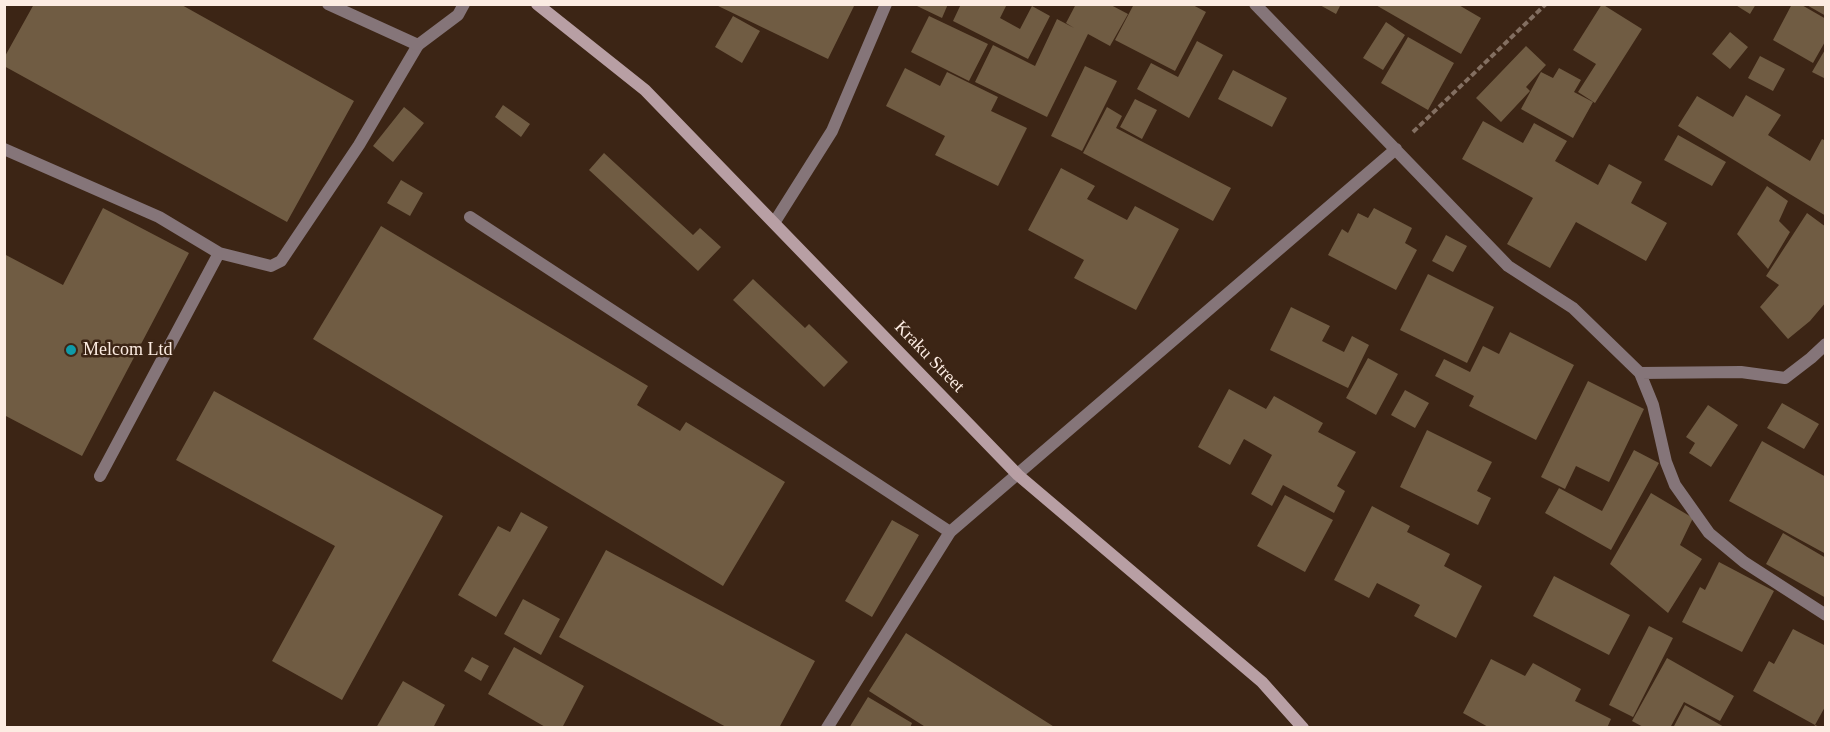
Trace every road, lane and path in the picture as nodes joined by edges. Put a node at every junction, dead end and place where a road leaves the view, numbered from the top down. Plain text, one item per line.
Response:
1 (328, 4) edge
2 (464, 4) edge
3 (537, 4) edge
4 (886, 4) edge
5 (1255, 4) edge
6 (1546, 4) edge
7 (418, 45) junction
8 (4, 149) edge
9 (1396, 149) junction
10 (470, 217) dead end
11 (774, 223) junction
12 (219, 253) junction
13 (1826, 344) edge
14 (1640, 373) junction
15 (1018, 475) junction
16 (100, 476) dead end
17 (950, 532) junction
18 (1826, 615) edge
19 (827, 728) edge
20 (1303, 728) edge

1 - 7 street
2 - 7 street
3 - 11 main road, Kraku Street
4 - 11 street
5 - 9 street
6 - 9 path
7 - 12 street
8 - 12 street
9 - 14 street
9 - 15 street
10 - 17 street
11 - 15 main road, Kraku Street
12 - 16 street
13 - 14 street
14 - 18 street
15 - 17 street
15 - 20 main road, Kraku Street
17 - 19 street

